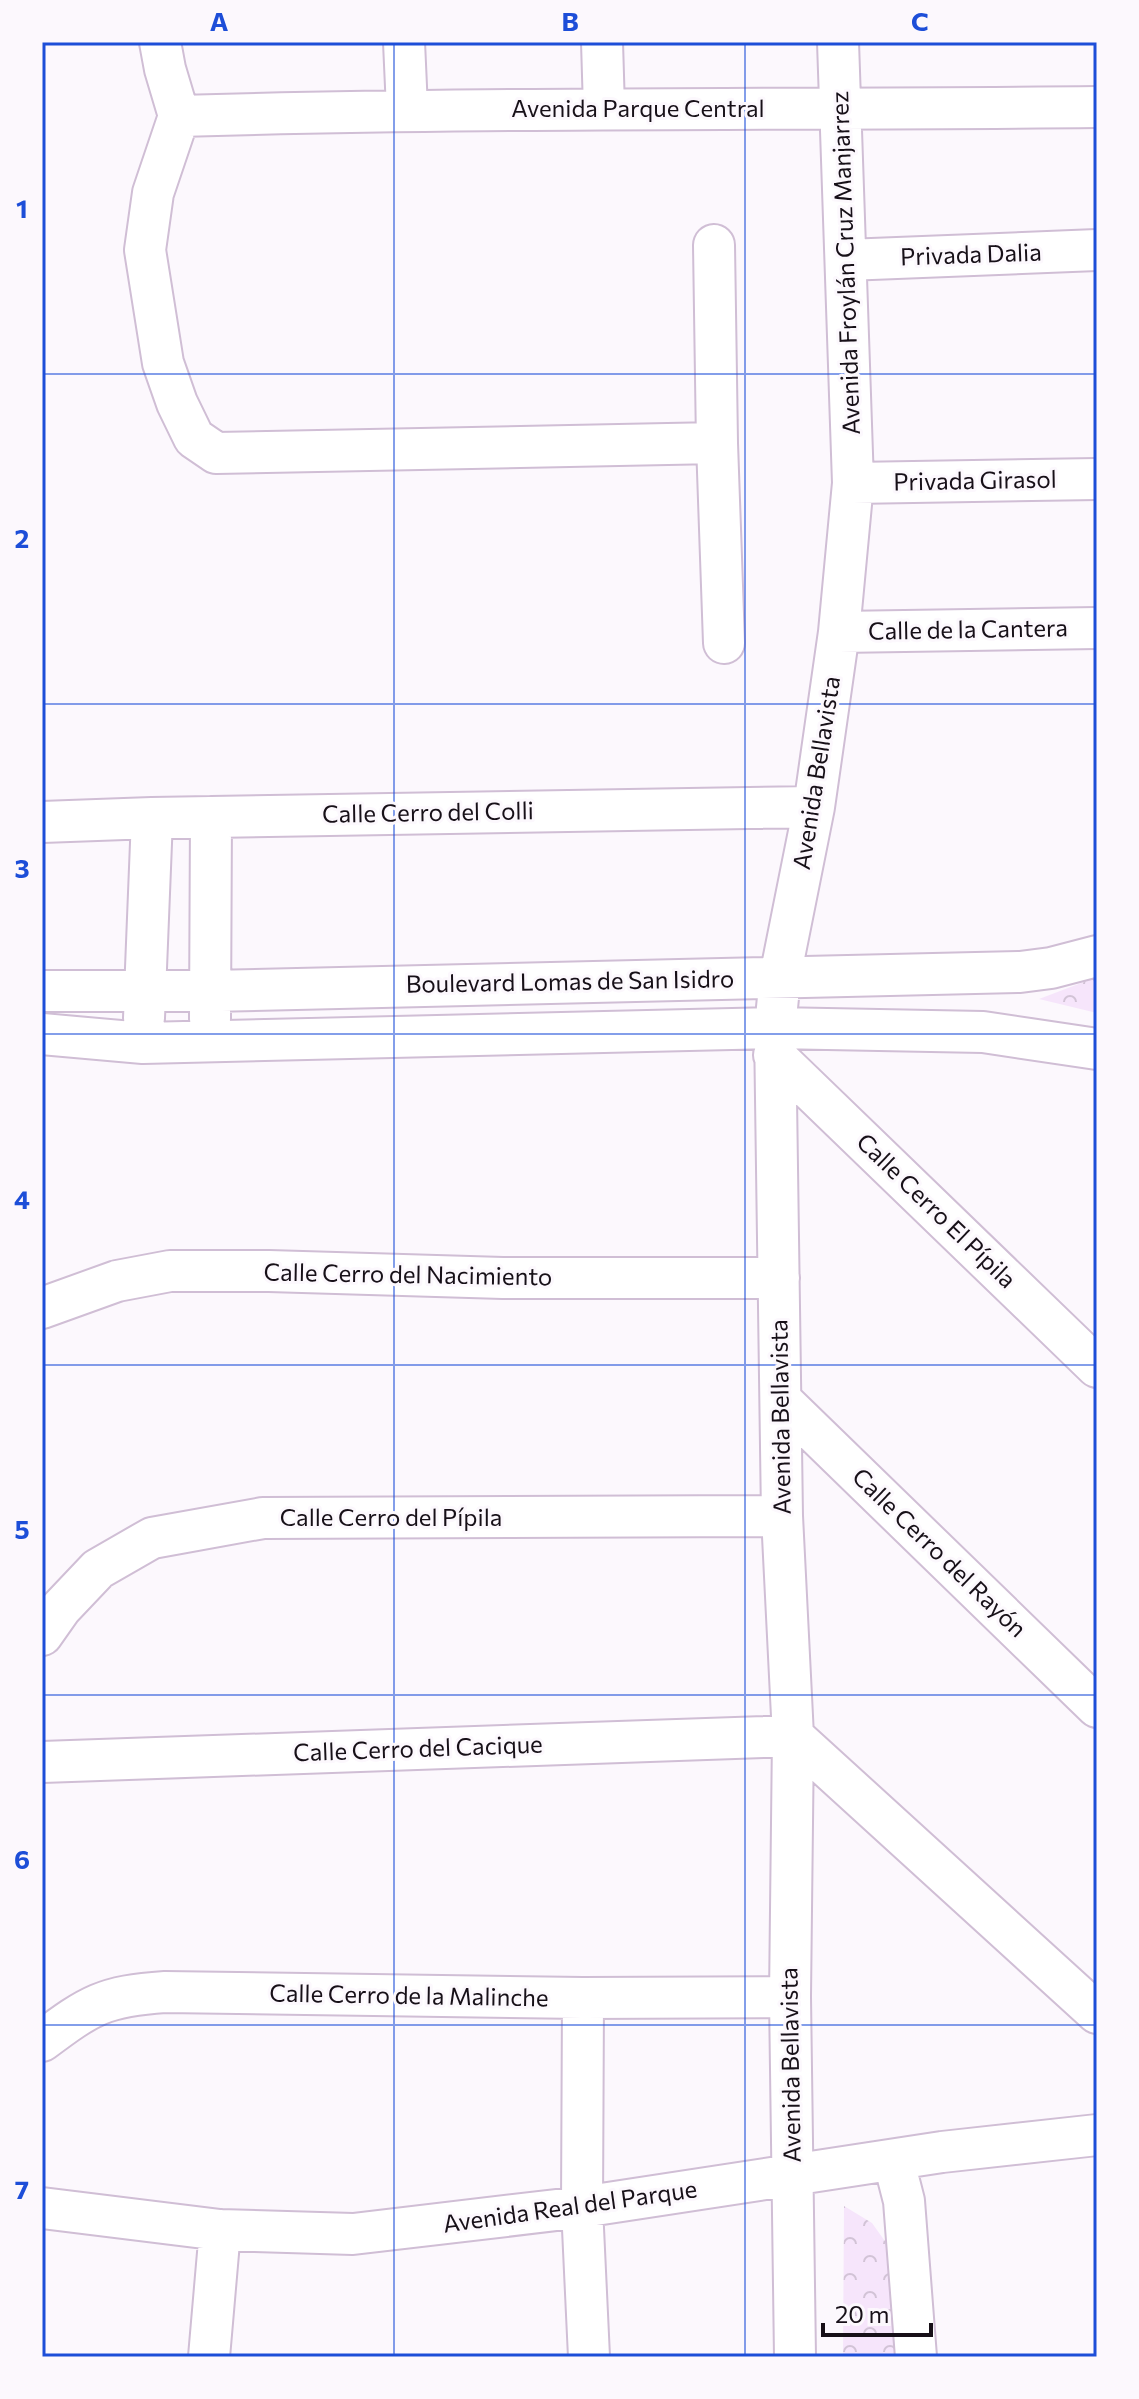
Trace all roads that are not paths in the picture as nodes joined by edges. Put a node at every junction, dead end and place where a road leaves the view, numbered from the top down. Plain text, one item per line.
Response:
1 (160, 42) edge
2 (404, 42) edge
3 (602, 42) edge
4 (838, 42) edge
5 (1097, 107) edge
6 (407, 109) junction
7 (604, 109) junction
8 (841, 110) junction
9 (179, 116) junction
10 (714, 245) dead end
11 (1097, 250) edge
12 (846, 260) junction
13 (717, 443) junction
14 (1097, 479) edge
15 (853, 483) junction
16 (1097, 628) edge
17 (839, 632) junction
18 (724, 643) dead end
19 (814, 807) junction
20 (211, 817) junction
21 (152, 818) junction
22 (42, 822) edge
23 (1097, 956) edge
24 (780, 977) junction
25 (145, 990) junction
26 (42, 991) edge
27 (210, 991) junction
28 (42, 1034) edge
29 (775, 1041) junction
30 (143, 1043) junction
31 (209, 1043) junction
32 (1097, 1049) edge
33 (779, 1278) junction
34 (42, 1308) edge
35 (1097, 1367) edge
36 (781, 1400) junction
37 (782, 1516) junction
38 (42, 1635) edge
39 (1097, 1707) edge
40 (793, 1736) junction
41 (42, 1762) edge
42 (790, 1997) junction
43 (583, 1998) junction
44 (1097, 2013) edge
45 (42, 2041) edge
46 (1097, 2135) edge
47 (894, 2162) junction
48 (793, 2174) junction
49 (582, 2207) junction
50 (42, 2208) edge
51 (220, 2230) junction
52 (209, 2357) edge
53 (589, 2357) edge
54 (795, 2357) edge
55 (916, 2357) edge

1 - 9 street
2 - 6 street
3 - 7 street
4 - 8 street, Avenida Froylán Cruz Manjarrez
5 - 8 street, Avenida Parque Central
6 - 7 street, Avenida Parque Central
6 - 9 street, Avenida Parque Central
7 - 8 street, Avenida Parque Central
8 - 12 street, Avenida Froylán Cruz Manjarrez
9 - 13 street
10 - 13 street
11 - 12 street, Privada Dalia
12 - 15 street, Avenida Froylán Cruz Manjarrez
13 - 18 street
14 - 15 street, Privada Girasol
15 - 17 street, Avenida Bellavista
16 - 17 street, Calle de la Cantera
17 - 19 street, Avenida Bellavista
19 - 20 street, Calle Cerro del Colli
19 - 24 street, Avenida Bellavista
20 - 21 street, Calle Cerro del Colli
20 - 27 street
21 - 22 street, Calle Cerro del Colli
21 - 25 street
23 - 24 street, Boulevard Lomas de San Isidro
24 - 27 street, Boulevard Lomas de San Isidro
24 - 29 street, Avenida Bellavista
25 - 26 street, Boulevard Lomas de San Isidro
25 - 27 street, Boulevard Lomas de San Isidro
25 - 30 street
27 - 31 street
28 - 30 street, Boulevard Lomas de San Isidro
29 - 31 street, Boulevard Lomas de San Isidro
29 - 32 street, Boulevard Lomas de San Isidro
29 - 33 street, Avenida Bellavista
29 - 35 street, Calle Cerro El Pípila
30 - 31 street, Boulevard Lomas de San Isidro
33 - 34 street, Calle Cerro del Nacimiento
33 - 36 street, Avenida Bellavista
36 - 37 street, Avenida Bellavista
36 - 39 street, Calle Cerro del Rayón
37 - 38 street, Calle Cerro del Pípila
37 - 40 street, Avenida Bellavista
40 - 41 street, Calle Cerro del Cacique
40 - 42 street, Avenida Bellavista
40 - 44 street
42 - 43 street, Calle Cerro de la Malinche
42 - 48 street, Avenida Bellavista
43 - 45 street, Calle Cerro de la Malinche
43 - 49 street
46 - 47 street, Avenida Real del Parque
47 - 48 street, Avenida Real del Parque
47 - 55 street
48 - 49 street, Avenida Real del Parque
48 - 54 street, Avenida Bellavista
49 - 51 street, Avenida Real del Parque
49 - 53 street
50 - 51 street, Avenida Real del Parque
51 - 52 street

